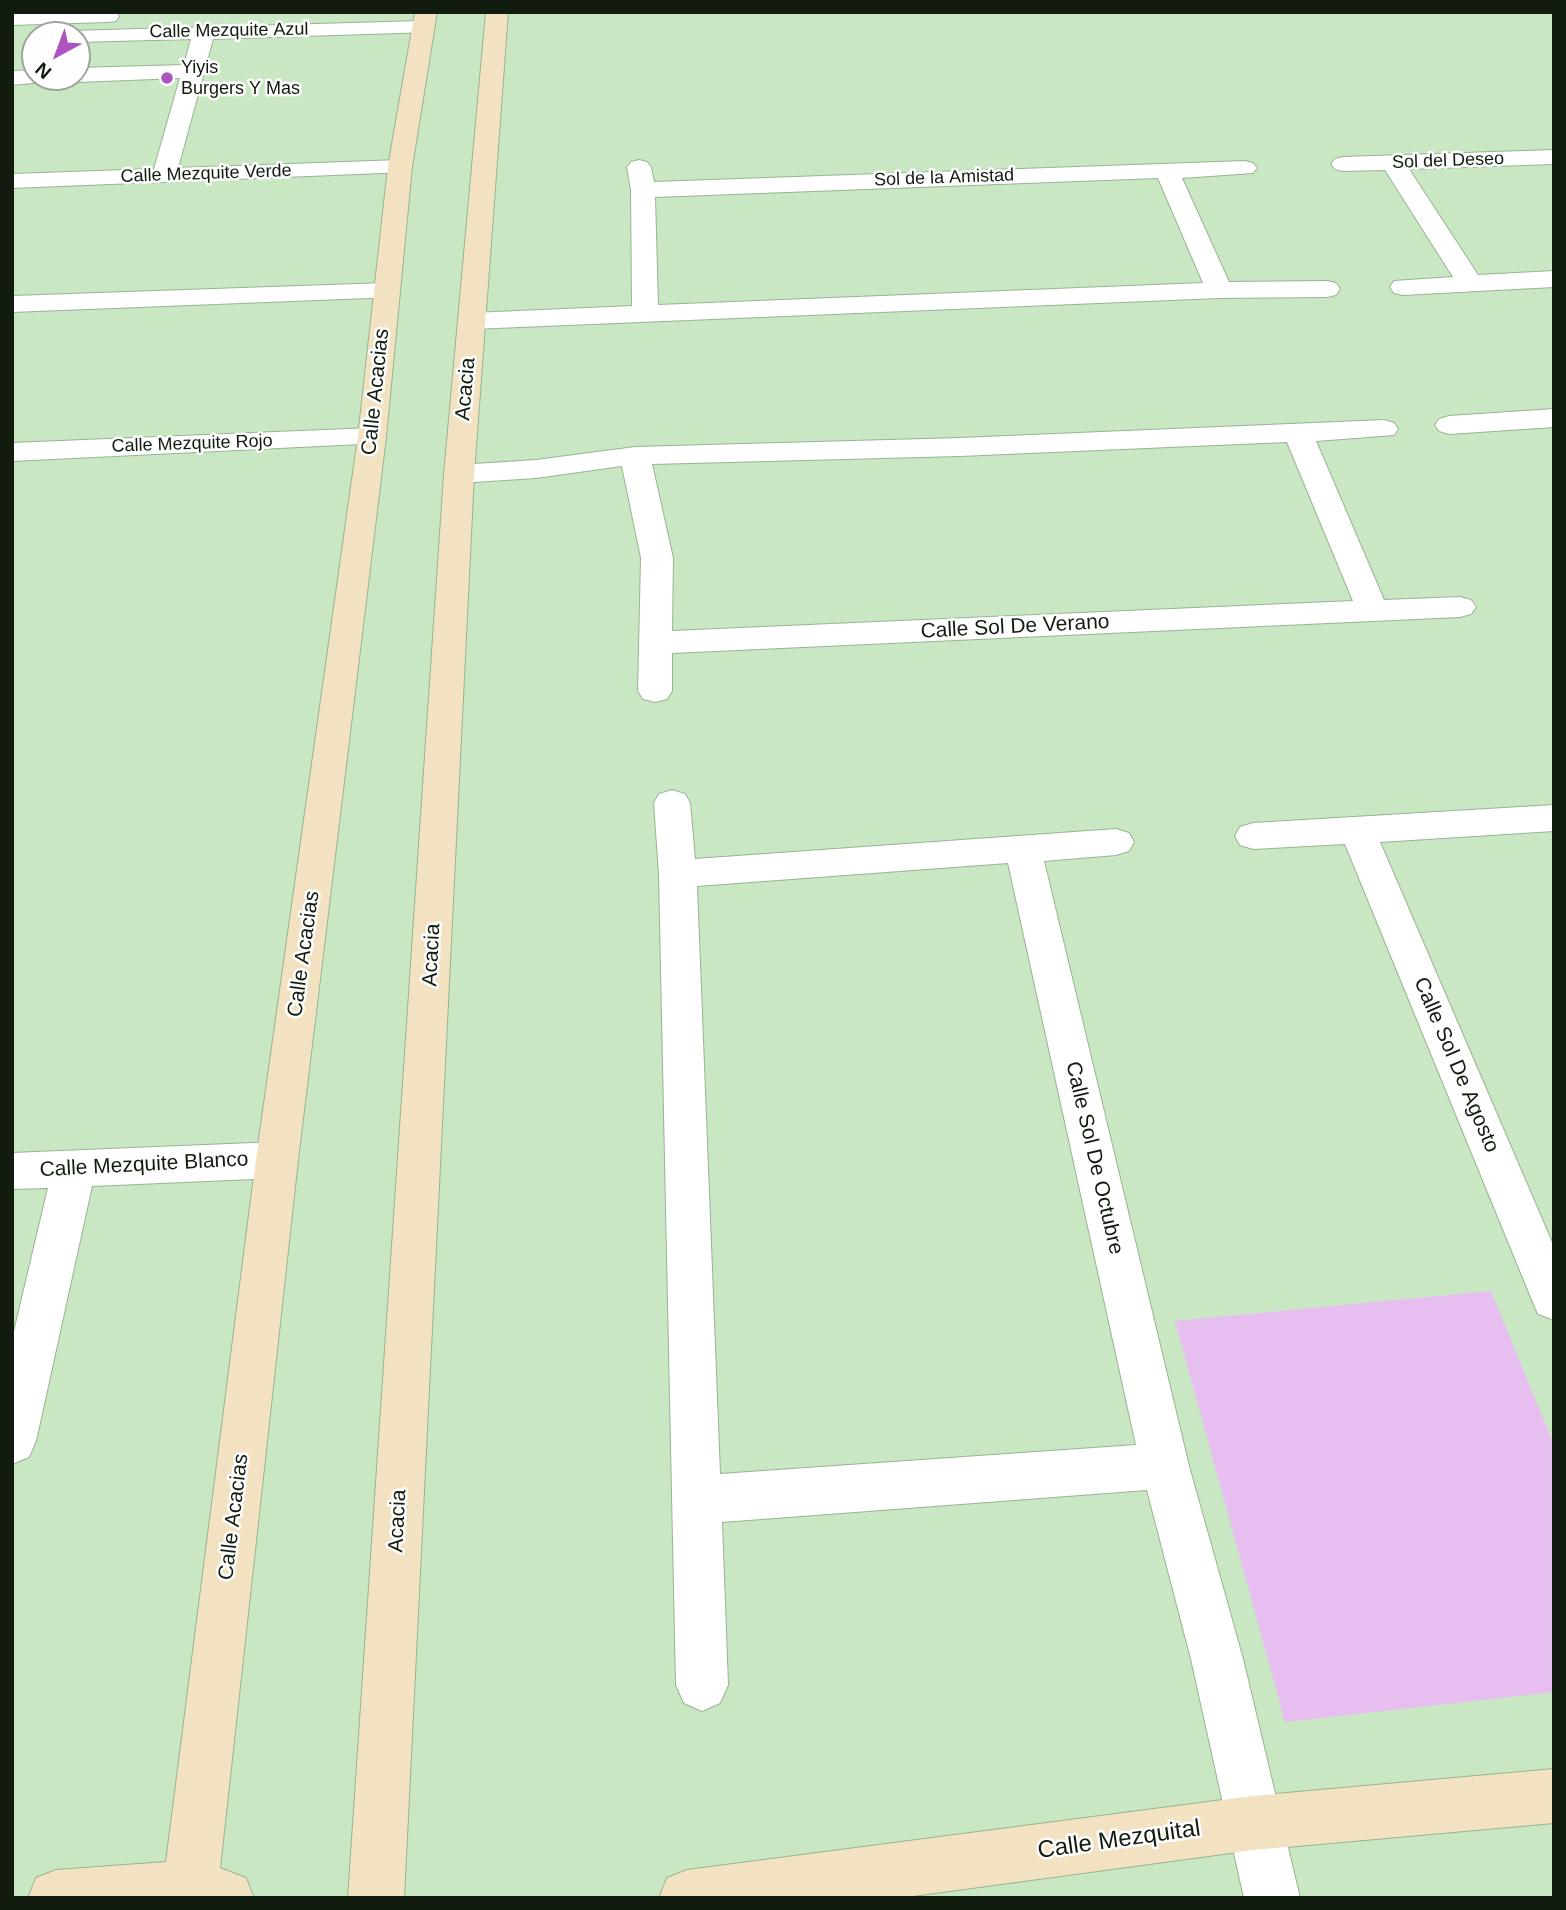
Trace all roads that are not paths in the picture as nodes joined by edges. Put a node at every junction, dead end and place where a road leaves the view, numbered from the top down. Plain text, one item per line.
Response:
1 (245, 12) edge
2 (497, 12) edge
3 (12, 19) edge
4 (424, 20) edge
5 (204, 32) junction
6 (91, 36) edge
7 (195, 71) junction
8 (91, 75) edge
9 (1554, 157) edge
10 (1393, 163) junction
11 (1343, 164) dead end
12 (638, 165) dead end
13 (400, 167) junction
14 (1245, 167) dead end
15 (1166, 169) junction
16 (164, 176) junction
17 (12, 181) edge
18 (643, 190) junction
19 (1554, 279) edge
20 (1470, 283) junction
21 (1403, 287) dead end
22 (1327, 289) dead end
23 (1219, 290) junction
24 (386, 291) junction
25 (12, 304) edge
26 (645, 313) junction
27 (472, 321) junction
28 (1554, 418) edge
29 (1449, 425) dead end
30 (1384, 429) dead end
31 (1298, 433) junction
32 (372, 437) junction
33 (12, 452) edge
34 (635, 456) junction
35 (459, 474) junction
36 (1460, 607) dead end
37 (1372, 609) junction
38 (657, 643) junction
39 (655, 691) dead end
40 (672, 803) dead end
41 (1554, 818) edge
42 (1357, 829) junction
43 (1253, 836) dead end
44 (1116, 842) dead end
45 (1023, 849) junction
46 (678, 874) junction
47 (277, 1160) junction
48 (74, 1169) junction
49 (12, 1171) edge
50 (1554, 1300) edge
51 (12, 1441) edge
52 (1165, 1466) junction
53 (695, 1500) junction
54 (702, 1685) dead end
55 (1554, 1796) edge
56 (1253, 1822) junction
57 (202, 1894) edge
58 (56, 1898) edge
59 (376, 1898) edge
60 (687, 1898) edge
61 (1272, 1898) edge

1 - 3 street
2 - 27 main road, Acacia
4 - 5 street, Calle Mezquite Azul
4 - 13 main road, Calle Acacias
5 - 6 street, Calle Mezquite Azul
5 - 7 street
7 - 8 street
7 - 16 street
9 - 10 street, Sol del Deseo
10 - 11 street, Sol del Deseo
10 - 20 street
12 - 18 street
13 - 16 street, Calle Mezquite Verde
13 - 24 main road, Calle Acacias
14 - 15 street, Sol de la Amistad
15 - 18 street, Sol de la Amistad
15 - 23 street
16 - 17 street, Calle Mezquite Verde
18 - 26 street
19 - 20 street
20 - 21 street
22 - 23 street
23 - 26 street
24 - 25 street
24 - 32 main road, Calle Acacias
26 - 27 street
27 - 35 main road, Acacia
28 - 29 street
30 - 31 street
31 - 34 street
31 - 37 street
32 - 33 street, Calle Mezquite Rojo
32 - 47 main road, Calle Acacias
34 - 35 street
34 - 38 street
35 - 59 main road, Acacia
36 - 37 street, Calle Sol De Verano
37 - 38 street, Calle Sol De Verano
38 - 39 street
40 - 46 street
41 - 42 street
42 - 43 street
42 - 50 street, Calle Sol De Agosto
44 - 45 street
45 - 46 street
45 - 52 street, Calle Sol De Octubre
46 - 53 street
47 - 48 street, Calle Mezquite Blanco
47 - 57 main road, Calle Acacias
48 - 49 street, Calle Mezquite Blanco
48 - 51 street
52 - 53 street
52 - 56 street, Calle Sol De Octubre
53 - 54 street
55 - 56 main road, Calle Mezquital
56 - 60 main road, Calle Mezquital
56 - 61 street, Calle Sol De Octubre
57 - 58 main road

